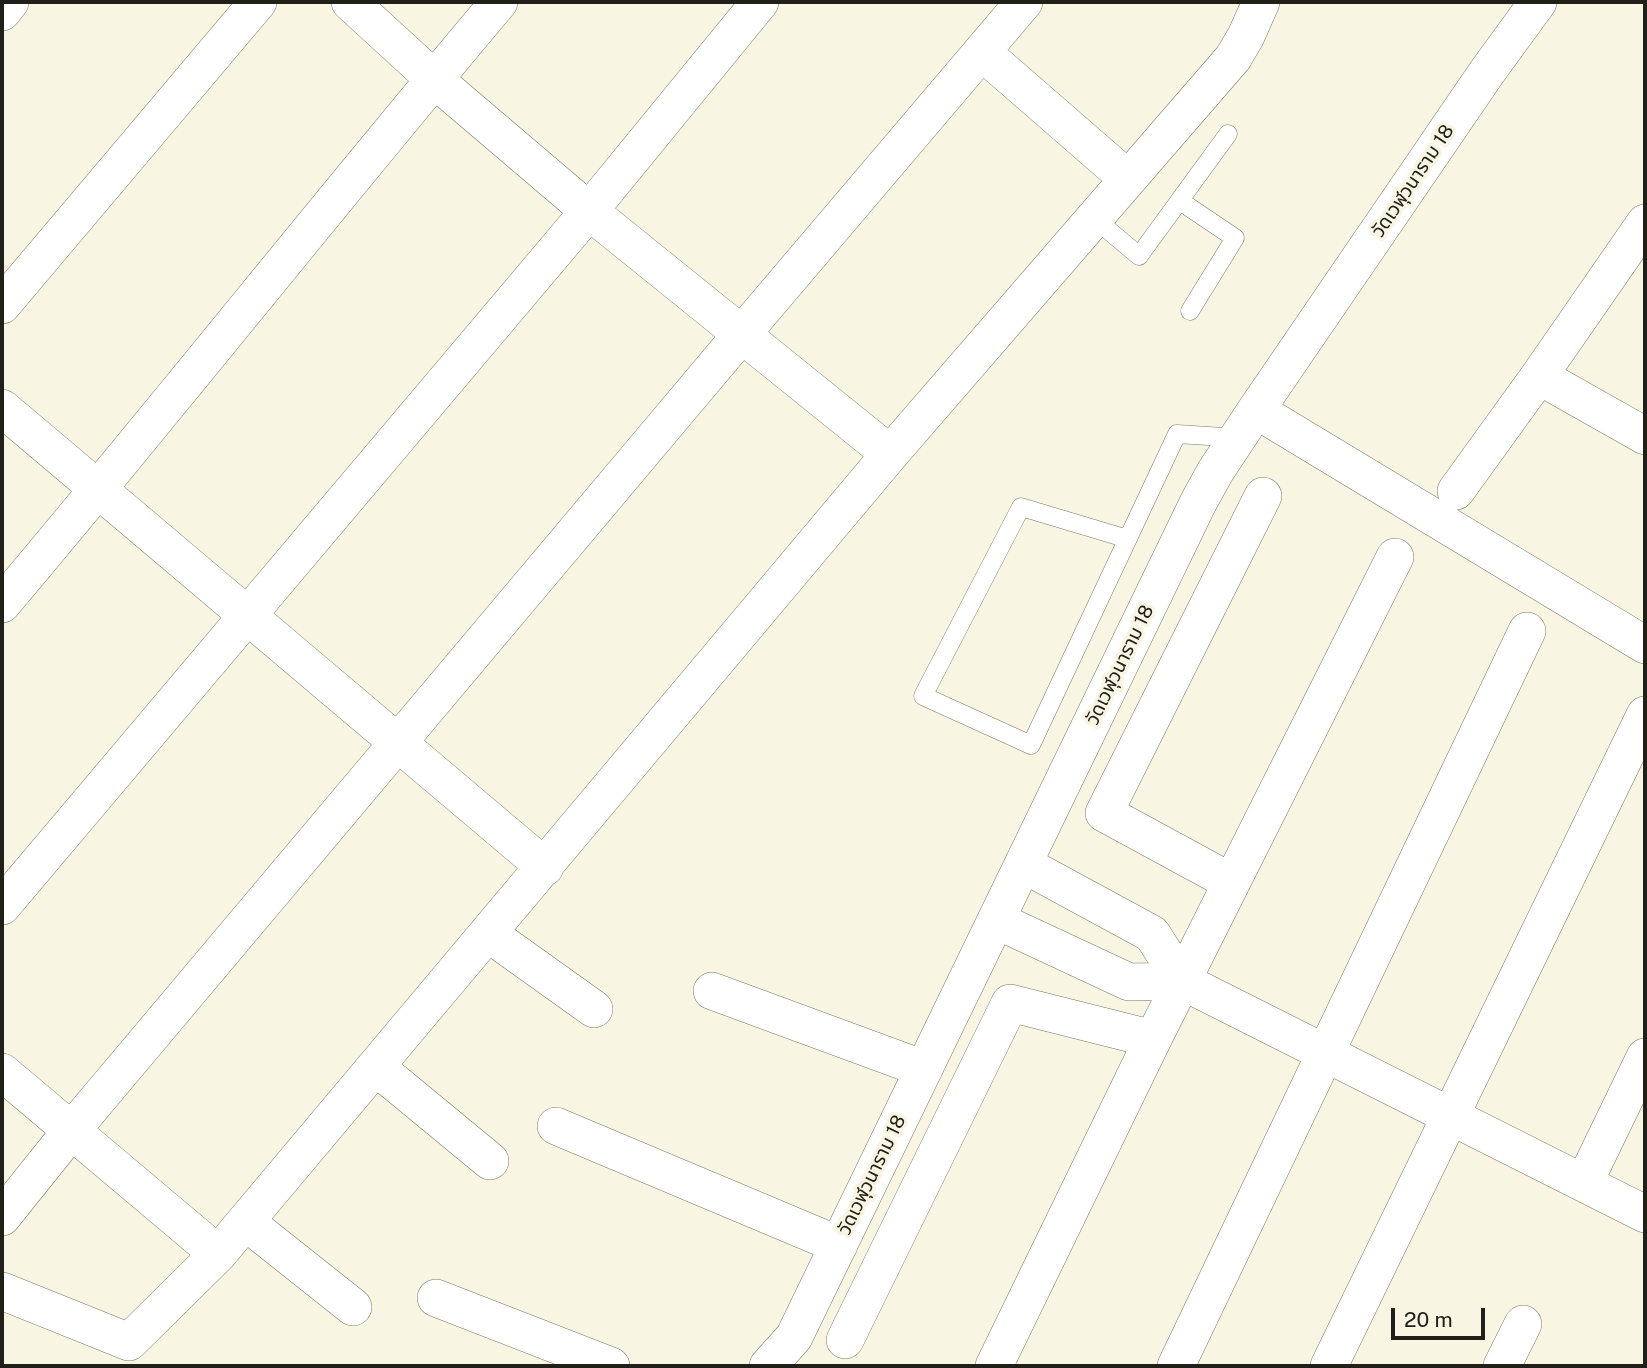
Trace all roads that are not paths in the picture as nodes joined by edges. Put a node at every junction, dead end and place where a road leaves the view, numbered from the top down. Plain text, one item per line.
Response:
1 (10, 2) edge
2 (258, 2) edge
3 (350, 2) edge
4 (499, 2) edge
5 (760, 2) edge
6 (1024, 2) edge
7 (1538, 2) edge
8 (1251, 5) edge
9 (2, 12) edge
10 (982, 52) junction
11 (434, 79) junction
12 (1228, 134) dead end
13 (1128, 179) junction
14 (1180, 201) junction
15 (589, 211) junction
16 (1094, 218) junction
17 (1645, 223) edge
18 (2, 304) edge
19 (1190, 311) dead end
20 (741, 334) junction
21 (1539, 376) junction
22 (2, 408) edge
23 (1247, 424) junction
24 (1645, 436) edge
25 (890, 454) junction
26 (98, 489) junction
27 (1456, 491) dead end
28 (1263, 496) dead end
29 (1128, 539) junction
30 (1395, 557) dead end
31 (2, 604) edge
32 (247, 615) junction
33 (1527, 631) dead end
34 (1645, 645) edge
35 (1645, 715) edge
36 (398, 743) junction
37 (1023, 864) junction
38 (545, 867) junction
39 (1231, 882) junction
40 (2, 906) edge
41 (996, 920) junction
42 (489, 934) junction
43 (1182, 981) junction
44 (712, 991) dead end
45 (594, 1009) dead end
46 (1153, 1039) junction
47 (1325, 1053) junction
48 (1645, 1056) edge
49 (376, 1067) junction
50 (924, 1069) junction
51 (2, 1072) edge
52 (1451, 1116) junction
53 (556, 1126) dead end
54 (71, 1131) junction
55 (489, 1161) dead end
56 (1584, 1183) junction
57 (1645, 1214) edge
58 (2, 1217) edge
59 (246, 1222) junction
60 (839, 1245) junction
61 (218, 1254) junction
62 (2, 1291) edge
63 (436, 1298) dead end
64 (353, 1307) dead end
65 (1523, 1324) dead end
66 (845, 1340) dead end
67 (611, 1366) edge
68 (768, 1366) edge
69 (993, 1366) edge
70 (1177, 1366) edge
71 (1329, 1366) edge
72 (1502, 1366) edge

1 - 9 street
2 - 18 street
3 - 11 street
4 - 11 street
5 - 15 street
6 - 10 street
7 - 23 street, วัดเวฬุวนาราม 18
8 - 13 street
10 - 13 street
10 - 20 street
11 - 15 street
11 - 26 street
12 - 14 lane
13 - 16 street
14 - 16 lane
14 - 19 lane
15 - 20 street
15 - 32 street
16 - 25 street
17 - 21 street
20 - 25 street
20 - 36 street
21 - 24 street
21 - 27 street
22 - 26 street
23 - 29 lane
23 - 34 street
23 - 37 street, วัดเวฬุวนาราม 18
25 - 38 street
26 - 31 street
26 - 32 street
28 - 39 street
29 - 29 lane
30 - 39 street
32 - 36 street
32 - 40 street
33 - 47 street
35 - 52 street
36 - 38 street
36 - 54 street
37 - 41 street, วัดเวฬุวนาราม 18
37 - 43 street
38 - 42 street
39 - 43 street
41 - 43 street
41 - 50 street, วัดเวฬุวนาราม 18
42 - 45 street
42 - 49 street
43 - 46 street
43 - 47 street
44 - 50 street
46 - 66 street
46 - 69 street
47 - 52 street
47 - 70 street
48 - 56 street
49 - 55 street
49 - 59 street
50 - 60 street, วัดเวฬุวนาราม 18
51 - 54 street
52 - 56 street
52 - 71 street
53 - 60 street
54 - 58 street
54 - 61 street
56 - 57 street
59 - 61 street
59 - 64 street
60 - 68 street, วัดเวฬุวนาราม 18
61 - 62 street
63 - 67 street
65 - 72 street

